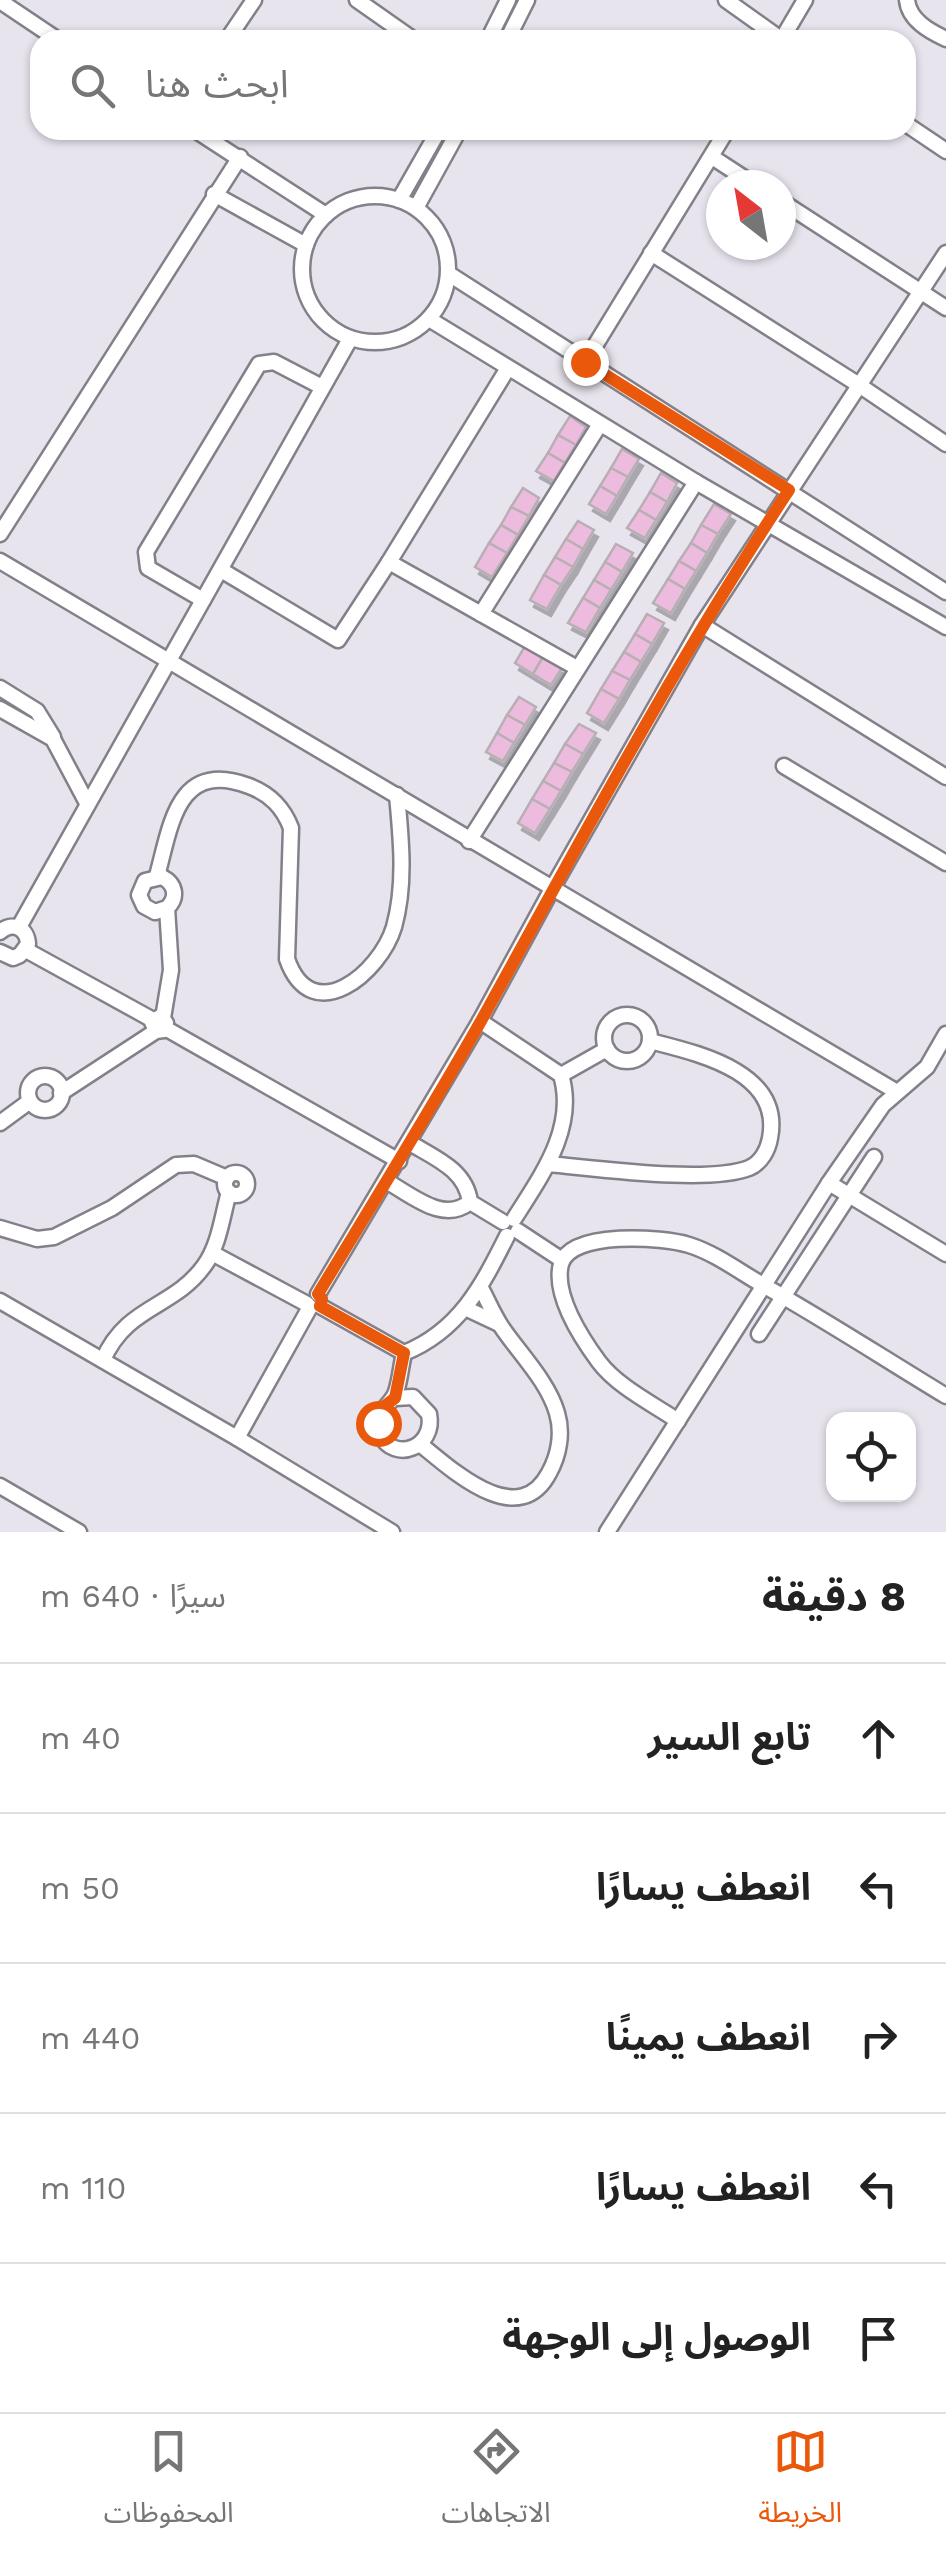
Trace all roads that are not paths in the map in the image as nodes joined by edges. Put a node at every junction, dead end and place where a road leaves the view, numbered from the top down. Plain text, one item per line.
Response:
1 (254, 0) edge
2 (358, 0) edge
3 (508, 0) edge
4 (527, 0) edge
5 (726, 0) edge
6 (804, 0) edge
7 (908, 0) edge
8 (0, 1) edge
9 (43, 30) edge
10 (234, 30) edge
11 (400, 30) edge
12 (493, 30) edge
13 (512, 30) edge
14 (768, 30) edge
15 (786, 30) edge
16 (946, 40) edge
17 (916, 131) edge
18 (211, 140) edge
19 (432, 140) edge
20 (453, 140) edge
21 (721, 140) edge
22 (946, 151) edge
23 (712, 157) junction
24 (240, 158) junction
25 (732, 170) edge
26 (214, 194) junction
27 (399, 200) junction
28 (416, 208) junction
29 (796, 212) edge
30 (326, 215) junction
31 (306, 245) junction
32 (652, 253) junction
33 (946, 253) edge
34 (449, 274) junction
35 (922, 292) junction
36 (946, 308) edge
37 (430, 319) junction
38 (350, 339) junction
39 (585, 362) junction
40 (508, 368) junction
41 (860, 385) junction
42 (322, 388) junction
43 (600, 424) junction
44 (946, 444) edge
45 (696, 482) junction
46 (789, 490) junction
47 (767, 523) junction
48 (0, 534) edge
49 (0, 562) edge
50 (389, 562) junction
51 (221, 570) junction
52 (946, 592) edge
53 (204, 600) junction
54 (481, 614) junction
55 (702, 625) junction
56 (946, 628) edge
57 (169, 663) junction
58 (577, 668) junction
59 (0, 688) edge
60 (0, 709) edge
61 (54, 738) junction
62 (784, 766) dead end
63 (946, 776) edge
64 (397, 795) junction
65 (87, 803) junction
66 (468, 841) junction
67 (946, 863) edge
68 (156, 876) junction
69 (553, 887) junction
70 (167, 908) junction
71 (19, 928) junction
72 (0, 932) edge
73 (26, 950) junction
74 (2, 958) edge
75 (480, 1021) junction
76 (159, 1024) junction
77 (946, 1034) edge
78 (650, 1041) junction
79 (607, 1049) junction
80 (561, 1075) junction
81 (897, 1092) junction
82 (61, 1093) junction
83 (30, 1101) junction
84 (0, 1123) edge
85 (410, 1143) junction
86 (874, 1157) dead end
87 (398, 1161) junction
88 (548, 1164) junction
89 (386, 1181) junction
90 (829, 1183) junction
91 (850, 1194) junction
92 (470, 1202) junction
93 (510, 1227) junction
94 (0, 1228) edge
95 (212, 1253) junction
96 (946, 1254) edge
97 (562, 1260) junction
98 (764, 1286) junction
99 (481, 1288) junction
100 (784, 1296) junction
101 (0, 1301) edge
102 (314, 1303) junction
103 (465, 1308) junction
104 (499, 1324) junction
105 (759, 1334) dead end
106 (404, 1353) junction
107 (103, 1360) junction
108 (946, 1396) edge
109 (395, 1398) junction
110 (678, 1422) junction
111 (237, 1438) junction
112 (420, 1444) junction
113 (0, 1486) edge
114 (79, 1532) edge
115 (392, 1532) edge
116 (607, 1532) edge

1 - 10 street
2 - 11 street
3 - 12 street
4 - 13 street
5 - 14 street
6 - 15 street
7 - 16 street
8 - 9 street
17 - 22 street
18 - 24 street
19 - 27 street
20 - 28 street
21 - 23 street
23 - 25 street
23 - 32 street
24 - 26 street
24 - 30 street
26 - 31 street
26 - 48 street
27 - 28 street
27 - 30 street
28 - 34 street
29 - 35 street
30 - 31 street
31 - 38 street
32 - 39 street
32 - 41 street
33 - 35 street
34 - 37 street
34 - 39 street
35 - 36 street
35 - 41 street
37 - 38 street
37 - 40 street
38 - 42 street
39 - 46 street
40 - 43 street
40 - 50 street
41 - 44 street
41 - 46 street
42 - 51 street
42 - 53 street
43 - 45 street
43 - 54 street
45 - 47 street
45 - 58 street
46 - 47 street
46 - 52 street
47 - 55 street
47 - 56 street
49 - 57 street
50 - 51 street
50 - 54 street
51 - 53 street
53 - 57 street
54 - 58 street
55 - 63 street
55 - 69 street
57 - 64 street
57 - 65 street
58 - 66 street
59 - 61 street
60 - 61 street
61 - 65 street
62 - 67 street
64 - 66 street
64 - 68 street
65 - 71 street
66 - 69 street
68 - 70 street
68 - 70 street
69 - 75 street
69 - 81 street
70 - 76 street
71 - 72 street
71 - 73 street
73 - 74 street
73 - 76 street
75 - 80 street
75 - 85 street
76 - 82 street
76 - 87 street
77 - 81 street
78 - 79 street
78 - 79 street
78 - 88 street
79 - 80 street
80 - 88 street
81 - 90 street
82 - 83 street
82 - 83 street
83 - 84 street
85 - 87 street
85 - 92 street
86 - 91 street
87 - 89 street
88 - 93 street
89 - 92 street
89 - 102 street
90 - 91 street
90 - 98 street
91 - 96 street
91 - 100 street
92 - 93 street
93 - 97 street
93 - 99 street
94 - 95 street
95 - 102 street
95 - 107 street
97 - 98 street
97 - 110 street
98 - 100 street
98 - 110 street
99 - 103 street
99 - 104 street
100 - 105 street
100 - 108 street
101 - 107 street
102 - 106 street
102 - 111 street
103 - 104 street
103 - 106 street
104 - 112 street
106 - 109 street
107 - 111 street
109 - 112 street
109 - 112 street
110 - 116 street
111 - 115 street
113 - 114 street

